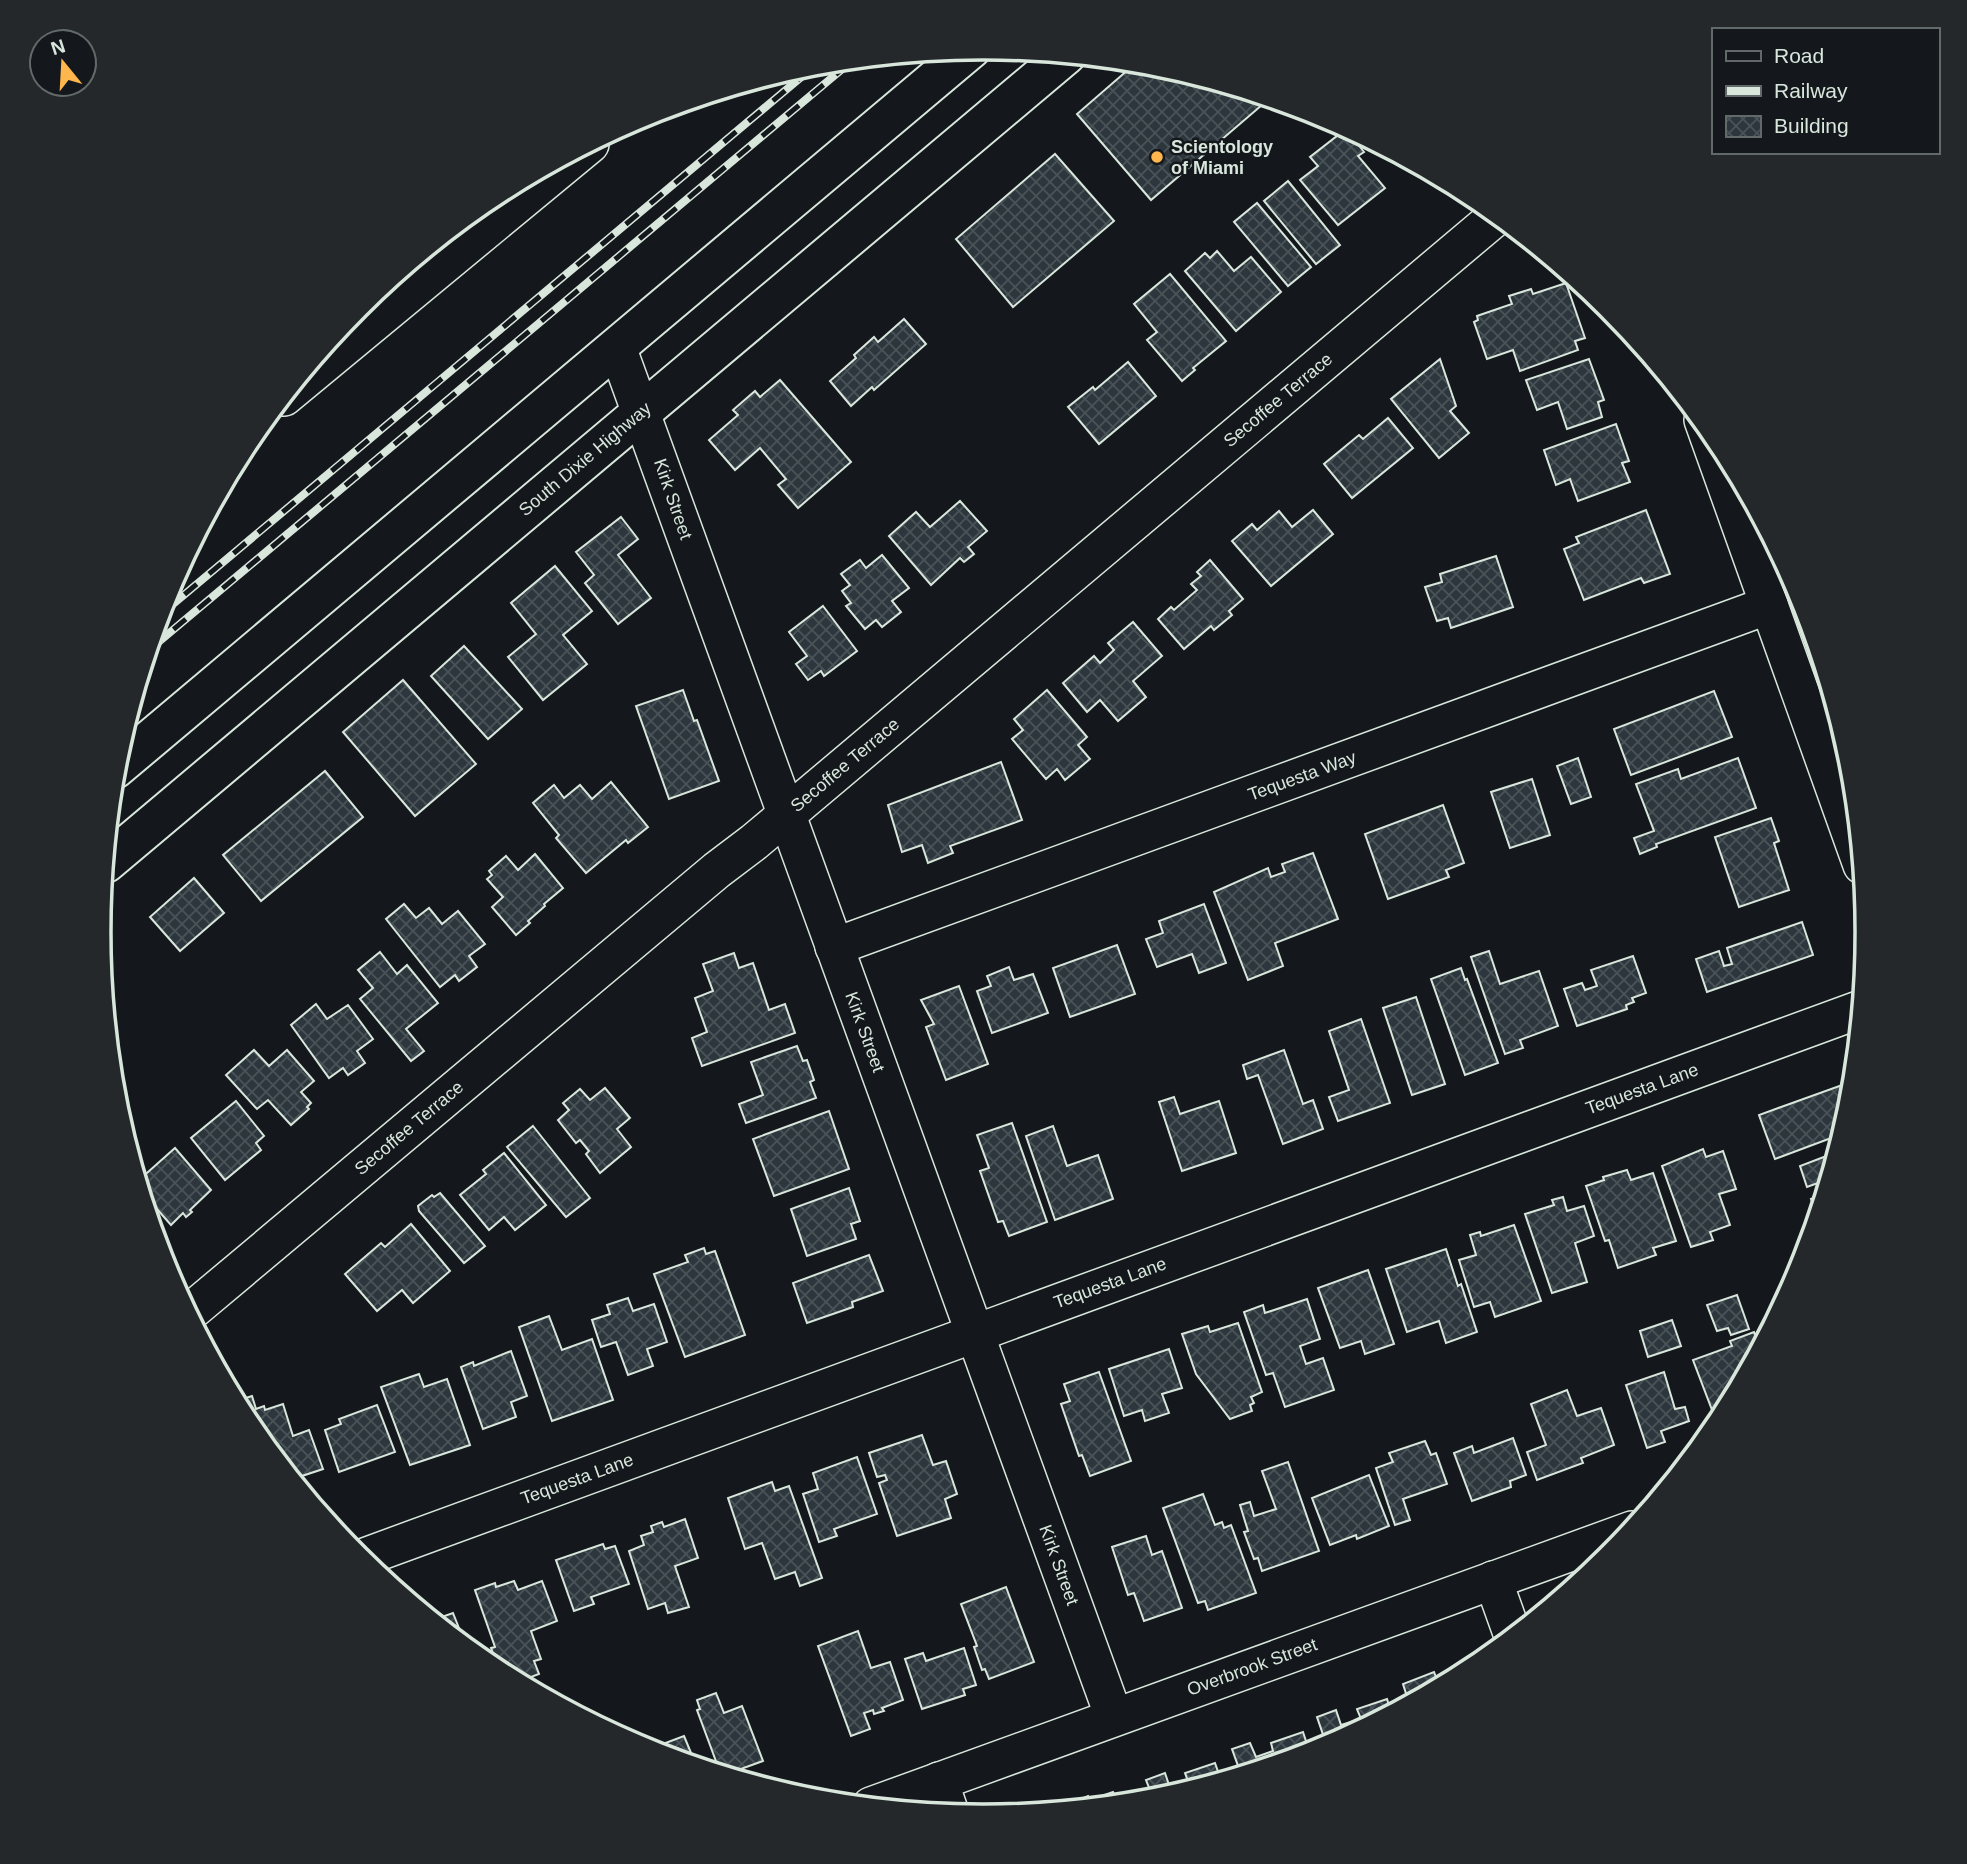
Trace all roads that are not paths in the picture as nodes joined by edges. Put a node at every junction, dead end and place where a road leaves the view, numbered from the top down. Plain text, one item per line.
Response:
1 (957, 60) edge
2 (1057, 63) edge
3 (542, 180) edge
4 (1490, 222) edge
5 (617, 347) junction
6 (320, 367) edge
7 (642, 411) junction
8 (1736, 491) edge
9 (1761, 545) edge
10 (1769, 605) junction
11 (129, 757) edge
12 (786, 814) junction
13 (1850, 832) edge
14 (115, 856) edge
15 (834, 947) junction
16 (1852, 1012) edge
17 (196, 1307) edge
18 (975, 1333) junction
19 (1610, 1538) edge
20 (372, 1554) edge
21 (1493, 1580) junction
22 (1510, 1628) edge
23 (1114, 1717) junction
24 (944, 1797) edge
25 (910, 1801) edge

1 - 5 highway
2 - 7 highway, South Dixie Highway
3 - 6 street
4 - 12 street, Secoffee Terrace
5 - 7 street, Kirk Street
5 - 11 highway
7 - 12 street, Kirk Street
7 - 14 highway, South Dixie Highway
8 - 9 street
9 - 10 street
10 - 13 street
10 - 15 street, Tequesta Way
12 - 15 street, Kirk Street
12 - 17 street, Secoffee Terrace
15 - 18 street, Kirk Street
16 - 18 street, Tequesta Lane
18 - 20 street, Tequesta Lane
18 - 23 street, Kirk Street
19 - 21 street, Overbrook Street
21 - 22 street
21 - 23 street, Overbrook Street
23 - 24 street, Overbrook Street
24 - 25 street, Overbrook Street

